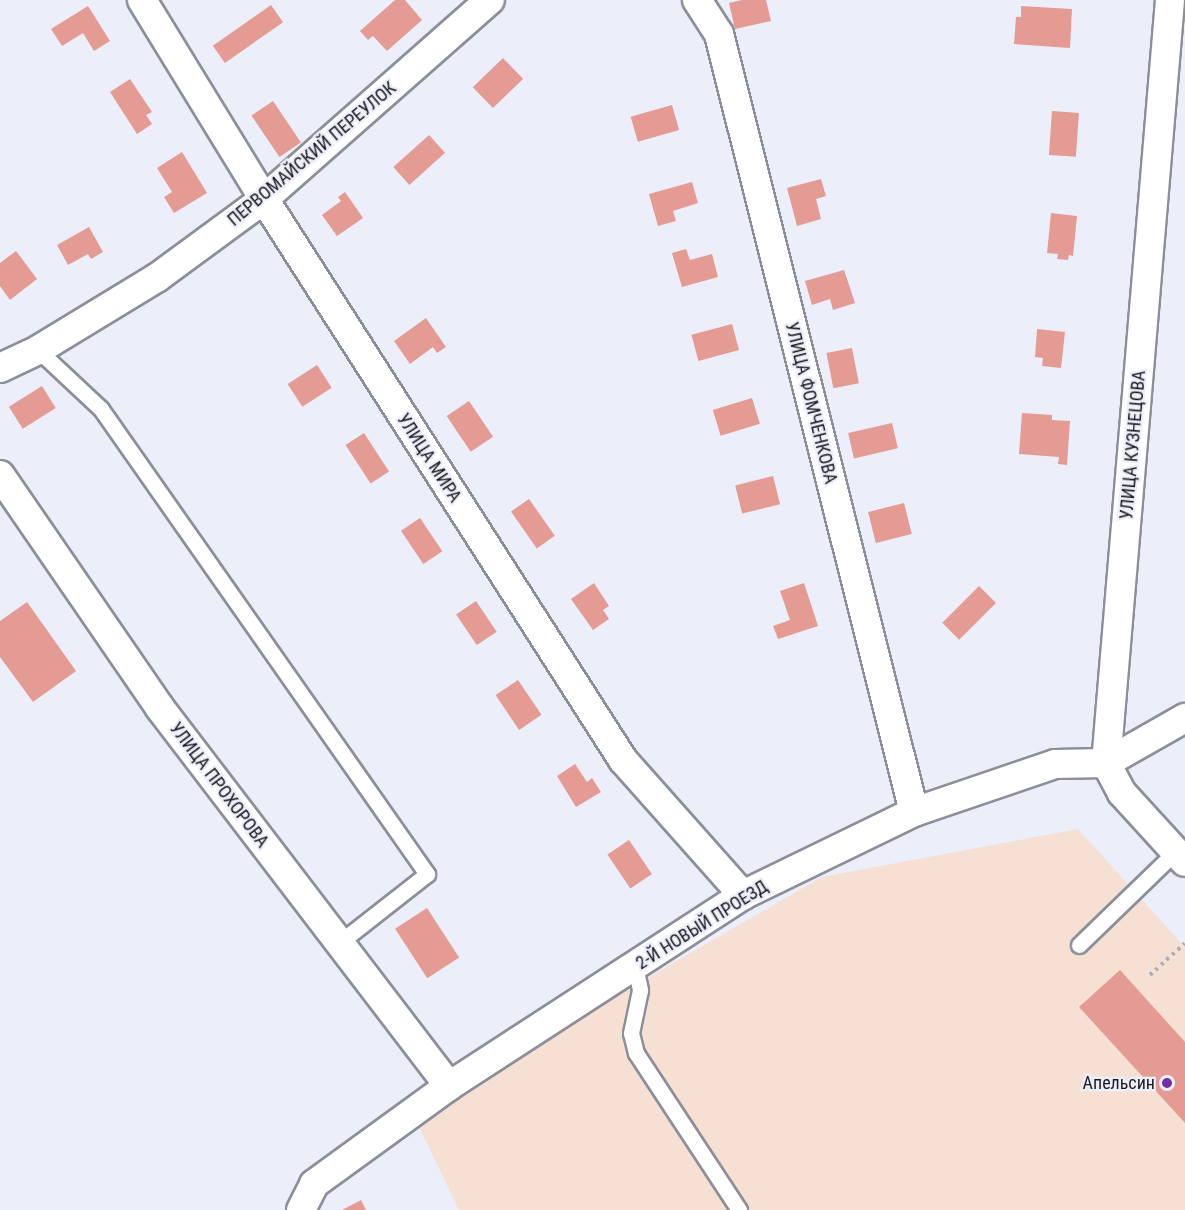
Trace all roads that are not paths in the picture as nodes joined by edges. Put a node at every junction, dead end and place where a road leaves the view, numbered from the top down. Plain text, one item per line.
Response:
1 (142, 0) edge
2 (490, 0) edge
3 (697, 0) edge
4 (1170, 0) edge
5 (1177, 37) edge
6 (264, 200) junction
7 (38, 350) junction
8 (0, 368) edge
9 (0, 475) edge
10 (1185, 718) edge
11 (1106, 763) junction
12 (914, 812) junction
13 (1180, 857) edge
14 (743, 896) junction
15 (339, 943) junction
16 (1079, 945) dead end
17 (635, 966) junction
18 (449, 1086) junction
19 (300, 1210) edge
20 (739, 1210) edge

1 - 6 street, УЛИЦА МИРА
2 - 6 street, ПЕРВОМАЙСКИЙ ПЕРЕУЛОК
3 - 12 street, УЛИЦА ФОМЧЕНКОВА
4 - 5 street, УЛИЦА КУЗНЕЦОВА
5 - 11 street, УЛИЦА КУЗНЕЦОВА
6 - 7 street, ПЕРВОМАЙСКИЙ ПЕРЕУЛОК
6 - 14 street, УЛИЦА МИРА
7 - 8 street, ПЕРВОМАЙСКИЙ ПЕРЕУЛОК
7 - 15 lane
9 - 15 street, УЛИЦА ПРОХОРОВА
10 - 11 street, 2-Й НОВЫЙ ПРОЕЗД
11 - 12 street, 2-Й НОВЫЙ ПРОЕЗД
11 - 13 street
12 - 14 street, 2-Й НОВЫЙ ПРОЕЗД
13 - 16 lane
14 - 17 street, 2-Й НОВЫЙ ПРОЕЗД
15 - 18 street, УЛИЦА ПРОХОРОВА
17 - 18 street, 2-Й НОВЫЙ ПРОЕЗД
17 - 20 lane
18 - 19 street, 2-Й НОВЫЙ ПРОЕЗД

